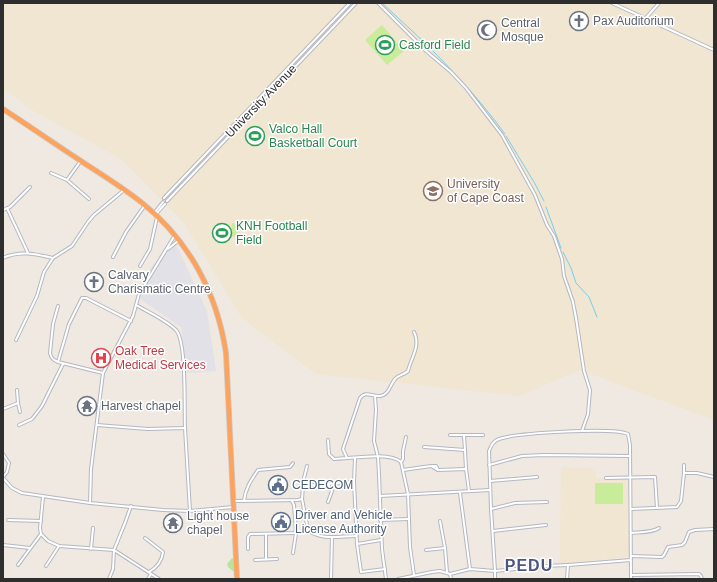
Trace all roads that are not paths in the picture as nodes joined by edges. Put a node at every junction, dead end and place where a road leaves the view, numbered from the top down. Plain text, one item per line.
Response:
1 (350, 3) edge
2 (356, 3) edge
3 (378, 3) edge
4 (612, 3) edge
5 (659, 3) edge
6 (645, 19) junction
7 (714, 50) edge
8 (3, 109) edge
9 (81, 161) junction
10 (51, 173) dead end
11 (67, 180) junction
12 (30, 188) dead end
13 (124, 190) junction
14 (164, 198) dead end
15 (88, 199) dead end
16 (167, 200) dead end
17 (164, 203) dead end
18 (147, 206) junction
19 (7, 208) junction
20 (3, 210) edge
21 (157, 213) junction
22 (176, 234) junction
23 (180, 240) junction
24 (168, 249) junction
25 (28, 253) junction
26 (112, 257) dead end
27 (3, 258) edge
28 (53, 258) junction
29 (140, 266) dead end
30 (136, 305) junction
31 (58, 306) dead end
32 (131, 321) junction
33 (414, 332) dead end
34 (16, 340) dead end
35 (58, 362) junction
36 (63, 364) junction
37 (103, 373) junction
38 (17, 390) dead end
39 (375, 396) junction
40 (18, 403) junction
41 (3, 410) edge
42 (20, 412) dead end
43 (20, 425) dead end
44 (97, 425) junction
45 (185, 428) junction
46 (582, 432) junction
47 (450, 435) dead end
48 (483, 435) dead end
49 (464, 436) junction
50 (406, 437) dead end
51 (328, 440) dead end
52 (424, 447) dead end
53 (465, 450) junction
54 (3, 454) edge
55 (629, 456) junction
56 (378, 457) junction
57 (347, 458) junction
58 (355, 458) junction
59 (401, 462) junction
60 (293, 463) dead end
61 (489, 465) junction
62 (684, 465) dead end
63 (307, 466) dead end
64 (466, 469) junction
65 (403, 470) junction
66 (684, 473) junction
67 (537, 477) dead end
68 (714, 477) edge
69 (3, 478) edge
70 (606, 478) dead end
71 (630, 478) junction
72 (490, 481) junction
73 (354, 482) junction
74 (328, 484) junction
75 (304, 486) junction
76 (490, 490) junction
77 (469, 491) junction
78 (460, 493) junction
79 (408, 494) junction
80 (380, 496) junction
81 (43, 497) junction
82 (302, 499) junction
83 (233, 501) junction
84 (244, 501) junction
85 (292, 501) junction
86 (328, 502) dead end
87 (547, 502) dead end
88 (90, 503) junction
89 (131, 506) junction
90 (234, 507) junction
91 (491, 508) junction
92 (657, 508) junction
93 (631, 510) junction
94 (190, 511) junction
95 (409, 519) junction
96 (8, 520) dead end
97 (380, 520) junction
98 (40, 521) junction
99 (440, 521) dead end
100 (546, 525) dead end
101 (93, 528) dead end
102 (659, 528) dead end
103 (714, 530) edge
104 (493, 531) junction
105 (296, 532) junction
106 (631, 533) junction
107 (41, 534) junction
108 (266, 534) junction
109 (356, 536) junction
110 (332, 537) junction
111 (145, 538) dead end
112 (381, 540) junction
113 (357, 544) junction
114 (3, 545) edge
115 (59, 546) junction
116 (30, 548) junction
117 (445, 548) junction
118 (91, 549) junction
119 (248, 549) dead end
120 (114, 550) junction
121 (426, 550) dead end
122 (293, 553) dead end
123 (631, 556) junction
124 (266, 559) junction
125 (277, 559) dead end
126 (255, 560) dead end
127 (631, 560) junction
128 (18, 565) dead end
129 (568, 565) junction
130 (46, 566) dead end
131 (385, 568) junction
132 (470, 569) junction
133 (495, 571) junction
134 (148, 572) junction
135 (447, 572) junction
136 (151, 574) junction
137 (450, 574) junction
138 (414, 575) junction
139 (632, 575) junction
140 (109, 579) edge
141 (148, 579) edge
142 (159, 579) edge
143 (237, 579) edge
144 (332, 579) edge
145 (386, 579) edge
146 (398, 579) edge
147 (451, 579) edge
148 (495, 579) edge
149 (567, 579) edge
150 (631, 579) edge
151 (702, 579) edge

1 - 14 street, University Avenue
2 - 16 street, University Avenue
3 - 46 street
4 - 6 street
5 - 6 street
6 - 7 street
8 - 9 highway
9 - 11 street
9 - 13 highway
10 - 11 street
11 - 15 street
12 - 19 street
13 - 18 highway
13 - 28 street
17 - 21 street
18 - 21 highway
18 - 26 street
19 - 20 street
19 - 25 street
21 - 22 highway
21 - 29 street
22 - 23 highway
22 - 24 street
23 - 24 street
23 - 83 highway
24 - 30 street
25 - 27 street
25 - 28 street
28 - 34 street
30 - 32 street
30 - 45 street
31 - 35 street
32 - 35 street
32 - 37 street
33 - 39 street
35 - 36 street
36 - 37 street
36 - 43 street
37 - 44 street
38 - 40 street
39 - 56 street
39 - 57 street
40 - 41 street
40 - 42 street
44 - 45 street
44 - 88 street
45 - 94 street
46 - 55 street
46 - 61 street
47 - 49 street
48 - 49 street
49 - 53 street
50 - 59 street
51 - 57 street
52 - 53 street
53 - 64 street
54 - 69 street
55 - 61 street
55 - 71 street
56 - 58 street
56 - 59 street
56 - 80 street
57 - 58 street
58 - 73 street
59 - 65 street
60 - 84 street
61 - 72 street
62 - 66 street
63 - 75 street
64 - 65 street
64 - 77 street
65 - 79 street
66 - 68 street
66 - 92 street
67 - 72 street
69 - 81 street
70 - 71 street
71 - 92 street
71 - 93 street
72 - 76 street
73 - 74 street
73 - 109 street
74 - 75 street
74 - 86 street
75 - 82 street
76 - 77 street
76 - 91 street
77 - 78 street
78 - 79 street
78 - 132 street
79 - 80 street
79 - 95 street
80 - 97 street
81 - 88 street
81 - 98 street
82 - 85 street
82 - 110 street
83 - 84 street
83 - 90 highway
84 - 85 street
85 - 105 street
87 - 91 street
88 - 89 street
89 - 94 street
89 - 120 street
90 - 94 street
90 - 143 highway
91 - 104 street
92 - 93 street
93 - 106 street
95 - 97 street
95 - 138 street
96 - 98 street
97 - 112 street
98 - 107 street
99 - 117 street
100 - 104 street
101 - 118 street
102 - 106 street
103 - 123 street
104 - 133 street
105 - 108 street
105 - 122 street
106 - 123 street
107 - 115 street
107 - 116 street
108 - 119 street
108 - 124 street
109 - 110 street
109 - 113 street
110 - 144 street
111 - 134 street
112 - 113 street
112 - 131 street
113 - 131 street
114 - 116 street
115 - 118 street
115 - 130 street
116 - 128 street
117 - 121 street
117 - 135 street
118 - 120 street
120 - 134 street
120 - 140 street
123 - 127 street
124 - 125 street
124 - 126 street
127 - 129 street
127 - 139 street
129 - 133 street
129 - 149 street
131 - 145 street
132 - 133 street
132 - 137 street
133 - 148 street
134 - 136 street
135 - 137 street
135 - 138 street
136 - 141 street
136 - 142 street
137 - 147 street
138 - 146 street
139 - 150 street
139 - 151 street

